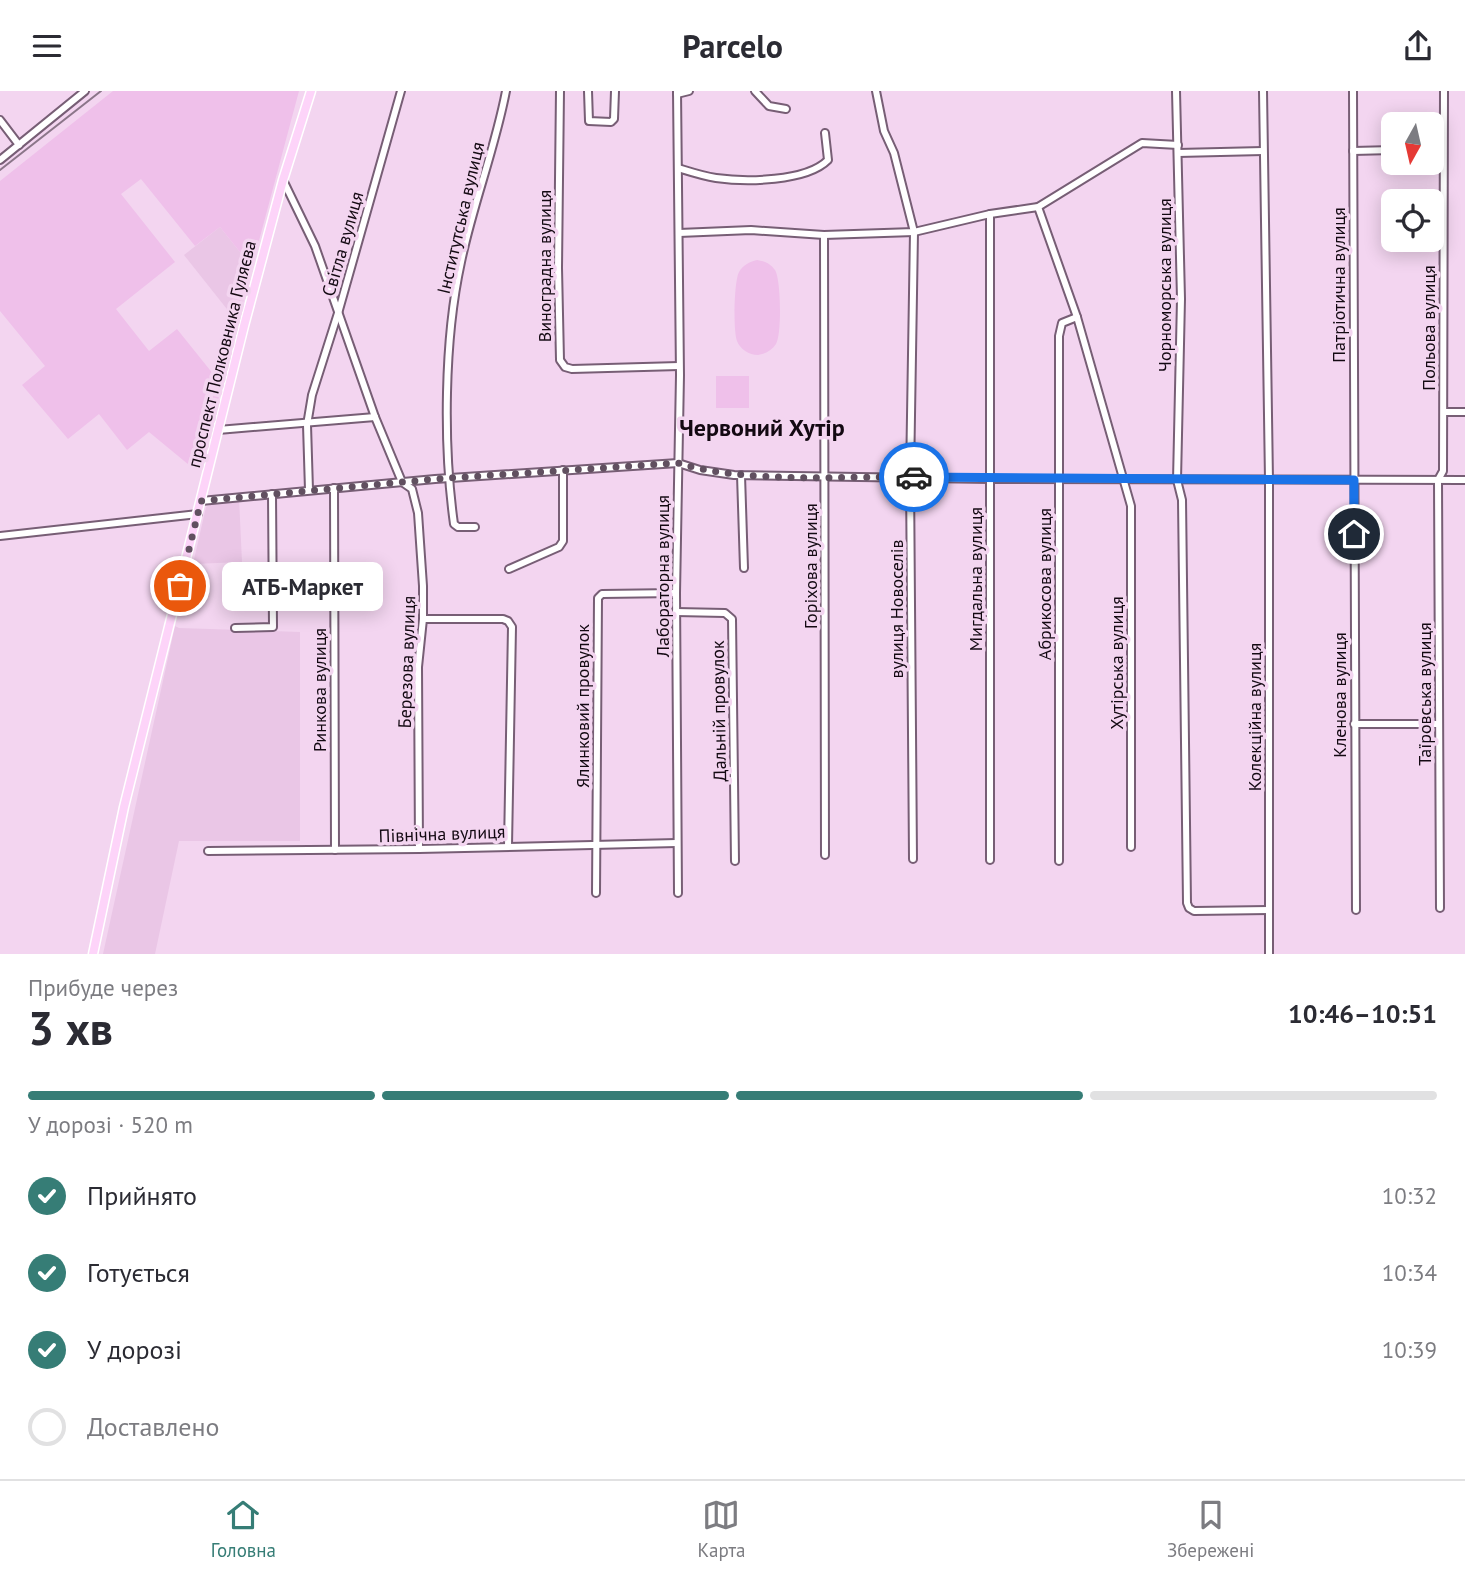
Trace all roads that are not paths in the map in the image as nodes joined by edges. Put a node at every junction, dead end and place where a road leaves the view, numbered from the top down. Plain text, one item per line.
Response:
1 (85, 91) edge
2 (310, 91) edge
3 (401, 91) edge
4 (506, 91) edge
5 (560, 91) edge
6 (589, 91) edge
7 (615, 91) edge
8 (690, 91) edge
9 (755, 91) edge
10 (876, 91) edge
11 (1176, 91) edge
12 (1263, 91) edge
13 (1353, 91) edge
14 (1444, 91) edge
15 (677, 93) edge
16 (786, 109) dead end
17 (1444, 112) edge
18 (0, 120) edge
19 (825, 133) dead end
20 (19, 145) junction
21 (1178, 145) junction
22 (1381, 150) edge
23 (1263, 151) junction
24 (1353, 151) junction
25 (1178, 153) junction
26 (0, 160) edge
27 (678, 169) junction
28 (1443, 175) edge
29 (283, 180) junction
30 (1038, 207) junction
31 (990, 214) junction
32 (914, 232) junction
33 (679, 233) junction
34 (824, 235) junction
35 (339, 310) junction
36 (1077, 317) junction
37 (679, 366) junction
38 (1444, 412) junction
39 (1465, 412) edge
40 (375, 417) junction
41 (307, 423) junction
42 (218, 430) junction
43 (678, 463) junction
44 (563, 470) junction
45 (741, 475) junction
46 (824, 476) junction
47 (911, 477) junction
48 (448, 478) junction
49 (989, 479) junction
50 (1060, 479) junction
51 (1124, 479) junction
52 (1177, 480) junction
53 (1269, 480) junction
54 (1354, 480) junction
55 (1438, 480) junction
56 (1465, 480) edge
57 (402, 482) junction
58 (334, 488) junction
59 (309, 490) junction
60 (272, 494) junction
61 (201, 501) junction
62 (198, 514) junction
63 (475, 527) dead end
64 (0, 536) edge
65 (744, 568) dead end
66 (509, 569) dead end
67 (676, 593) junction
68 (676, 612) junction
69 (423, 619) junction
70 (235, 628) dead end
71 (1354, 724) junction
72 (1439, 724) junction
73 (677, 842) junction
74 (597, 845) junction
75 (508, 846) junction
76 (1131, 847) dead end
77 (419, 849) junction
78 (335, 850) junction
79 (208, 851) dead end
80 (825, 855) dead end
81 (913, 859) dead end
82 (990, 860) dead end
83 (735, 861) dead end
84 (1059, 861) dead end
85 (596, 893) dead end
86 (678, 893) dead end
87 (1440, 908) dead end
88 (1269, 910) junction
89 (1356, 910) dead end
90 (93, 954) edge
91 (1269, 954) edge

1 - 20 street
2 - 29 main road, проспект Полковника Гуляєва
3 - 35 street, Світла вулиця
4 - 48 street, Інститутська вулиця
5 - 37 street, Виноградна вулиця
6 - 7 street
8 - 15 street
9 - 16 street
10 - 32 street, вулиця Новоселів
11 - 21 street, Чорноморська вулиця
12 - 23 street, Колекційна вулиця
13 - 24 street, Патріотична вулиця
14 - 17 street, Польова вулиця
15 - 27 street, Лабораторна вулиця
18 - 20 street
19 - 27 street
20 - 26 street
21 - 25 street, Чорноморська вулиця
21 - 30 street
22 - 24 street
23 - 25 street
23 - 53 street, Колекційна вулиця
24 - 54 street, Патріотична вулиця
25 - 52 street, Чорноморська вулиця
27 - 33 street, Лабораторна вулиця
28 - 38 street, Польова вулиця
29 - 35 street
29 - 42 main road, проспект Полковника Гуляєва
30 - 31 street
30 - 36 street
31 - 32 street
31 - 49 street, Мигдальна вулиця
32 - 34 street
32 - 47 street, вулиця Новоселів
33 - 34 street
33 - 37 street, Лабораторна вулиця
34 - 46 street, Горіхова вулиця
35 - 40 street, Світла вулиця
35 - 41 street
36 - 50 street, Абрикосова вулиця
36 - 51 street
37 - 43 street, Лабораторна вулиця
38 - 39 street
38 - 55 street, Польова вулиця
40 - 41 street
40 - 57 street, Світла вулиця
41 - 42 street
41 - 59 street
42 - 61 main road, проспект Полковника Гуляєва
43 - 44 street
43 - 45 street
43 - 67 street, Лабораторна вулиця
44 - 48 street
44 - 66 street
45 - 46 street
45 - 65 street
46 - 47 street
46 - 80 street, Горіхова вулиця
47 - 49 street
47 - 81 street, вулиця Новоселів
48 - 57 street
48 - 63 street, Інститутська вулиця
49 - 50 street
49 - 82 street, Мигдальна вулиця
50 - 51 street
50 - 84 street, Абрикосова вулиця
51 - 52 street
51 - 76 street, Хутірська вулиця
52 - 53 street
52 - 88 street
53 - 54 street
53 - 88 street, Колекційна вулиця
54 - 55 street
54 - 71 street, Кленова вулиця
55 - 56 street
55 - 72 street, Таїровська вулиця
57 - 58 street
57 - 69 street, Березова вулиця
58 - 59 street
58 - 78 street, Ринкова вулиця
59 - 60 street
60 - 61 street
60 - 70 street
61 - 62 main road, проспект Полковника Гуляєва
62 - 64 street
62 - 90 main road, проспект Полковника Гуляєва
67 - 68 street, Лабораторна вулиця
67 - 74 street, Ялинковий провулок
68 - 73 street, Лабораторна вулиця
68 - 83 street, Дальній провулок
69 - 75 street
69 - 77 street, Березова вулиця
71 - 72 street
71 - 89 street, Кленова вулиця
72 - 87 street, Таїровська вулиця
73 - 74 street, Північна вулиця
73 - 86 street, Лабораторна вулиця
74 - 75 street, Північна вулиця
74 - 85 street, Ялинковий провулок
75 - 77 street, Північна вулиця
77 - 78 street, Північна вулиця
78 - 79 street, Північна вулиця
88 - 91 street, Колекційна вулиця

